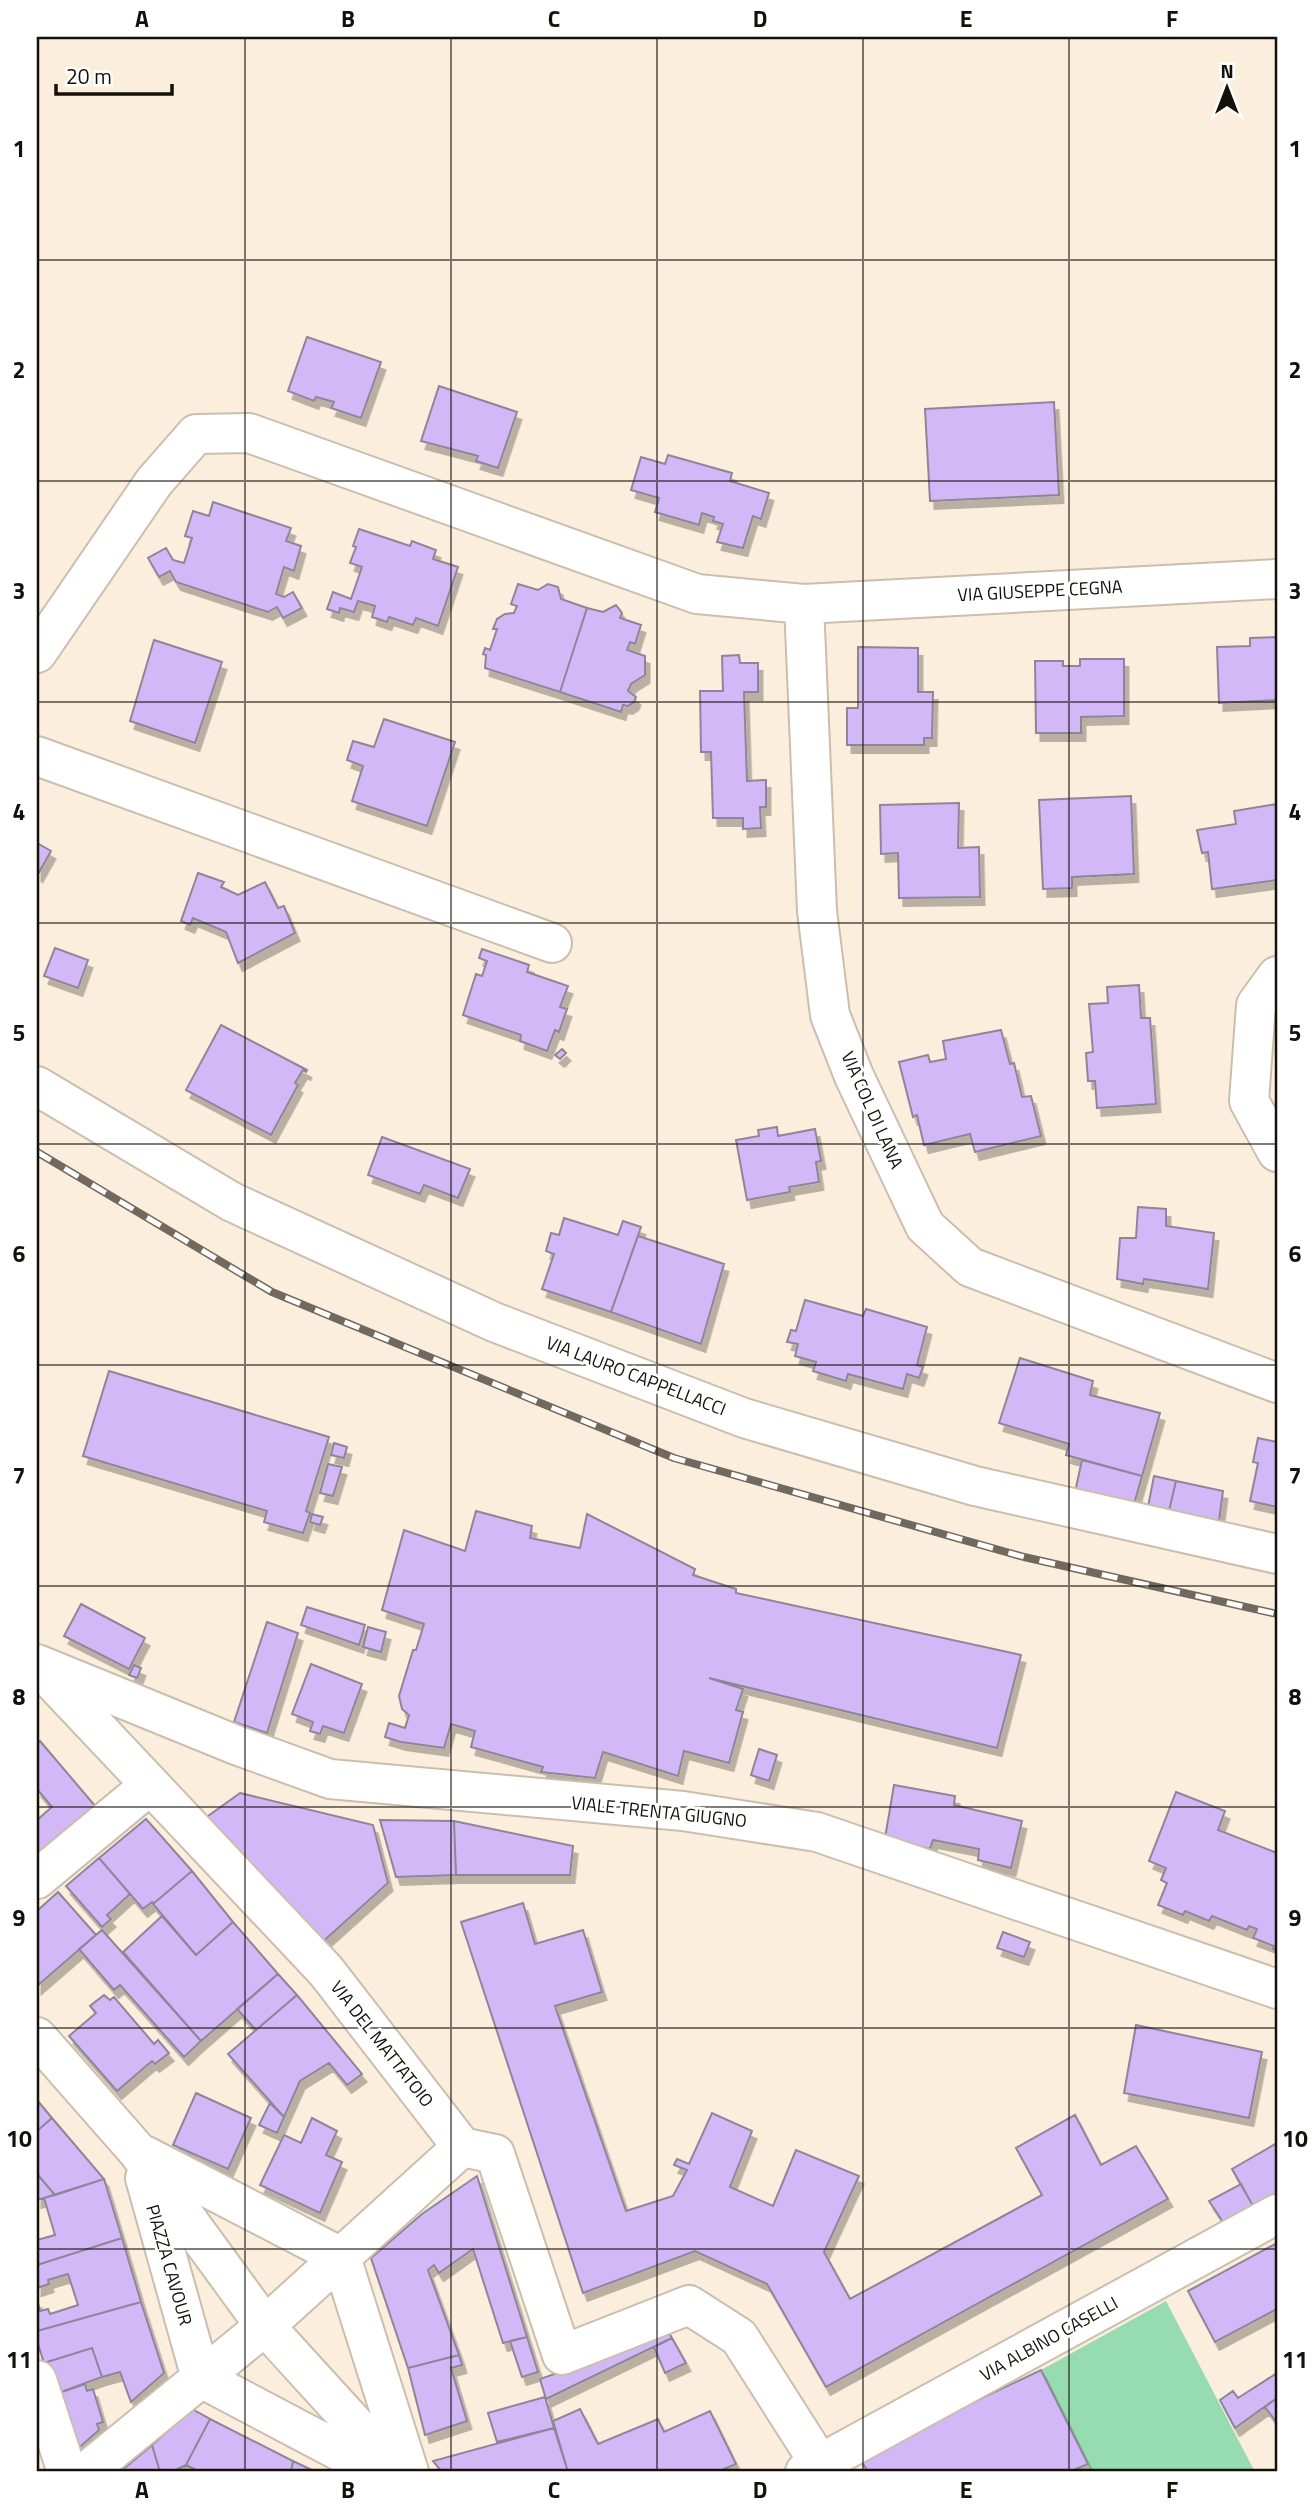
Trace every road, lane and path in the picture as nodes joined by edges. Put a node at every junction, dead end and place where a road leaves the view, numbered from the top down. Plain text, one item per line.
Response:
1 (1277, 579) edge
2 (804, 604) junction
3 (37, 653) edge
4 (37, 756) edge
5 (552, 943) dead end
6 (1277, 976) edge
7 (37, 1086) edge
8 (1277, 1152) edge
9 (1277, 1383) edge
10 (1277, 1554) edge
11 (37, 1665) edge
12 (149, 1786) junction
13 (37, 1879) edge
14 (1277, 1989) edge
15 (37, 2037) edge
16 (462, 2147) junction
17 (138, 2152) junction
18 (1277, 2214) edge
19 (341, 2257) junction
20 (265, 2326) junction
21 (201, 2378) junction
22 (37, 2379) edge
23 (817, 2470) edge
24 (67, 2472) edge
25 (86, 2472) edge
26 (379, 2472) edge
27 (398, 2472) edge
28 (409, 2472) edge

1 - 2 street, VIA GIUSEPPE CEGNA
2 - 3 street, VIA GIUSEPPE CEGNA
2 - 9 street, VIA COL DI LANA
4 - 5 street
6 - 8 street
7 - 10 street, VIA LAURO CAPPELLACCI
11 - 12 street, VIA DEL MATTATOIO
11 - 14 street, VIALE TRENTA GIUGNO
12 - 13 street
12 - 16 street, VIA DEL MATTATOIO
15 - 17 street
16 - 19 street
16 - 23 street
17 - 19 street
17 - 20 street, PIAZZA CAVOUR
17 - 21 street, PIAZZA CAVOUR
18 - 23 street, VIA ALBINO CASELLI
19 - 20 street
19 - 28 street
20 - 21 street
20 - 27 street, PIAZZA CAVOUR
21 - 25 street
21 - 26 street
22 - 24 street

